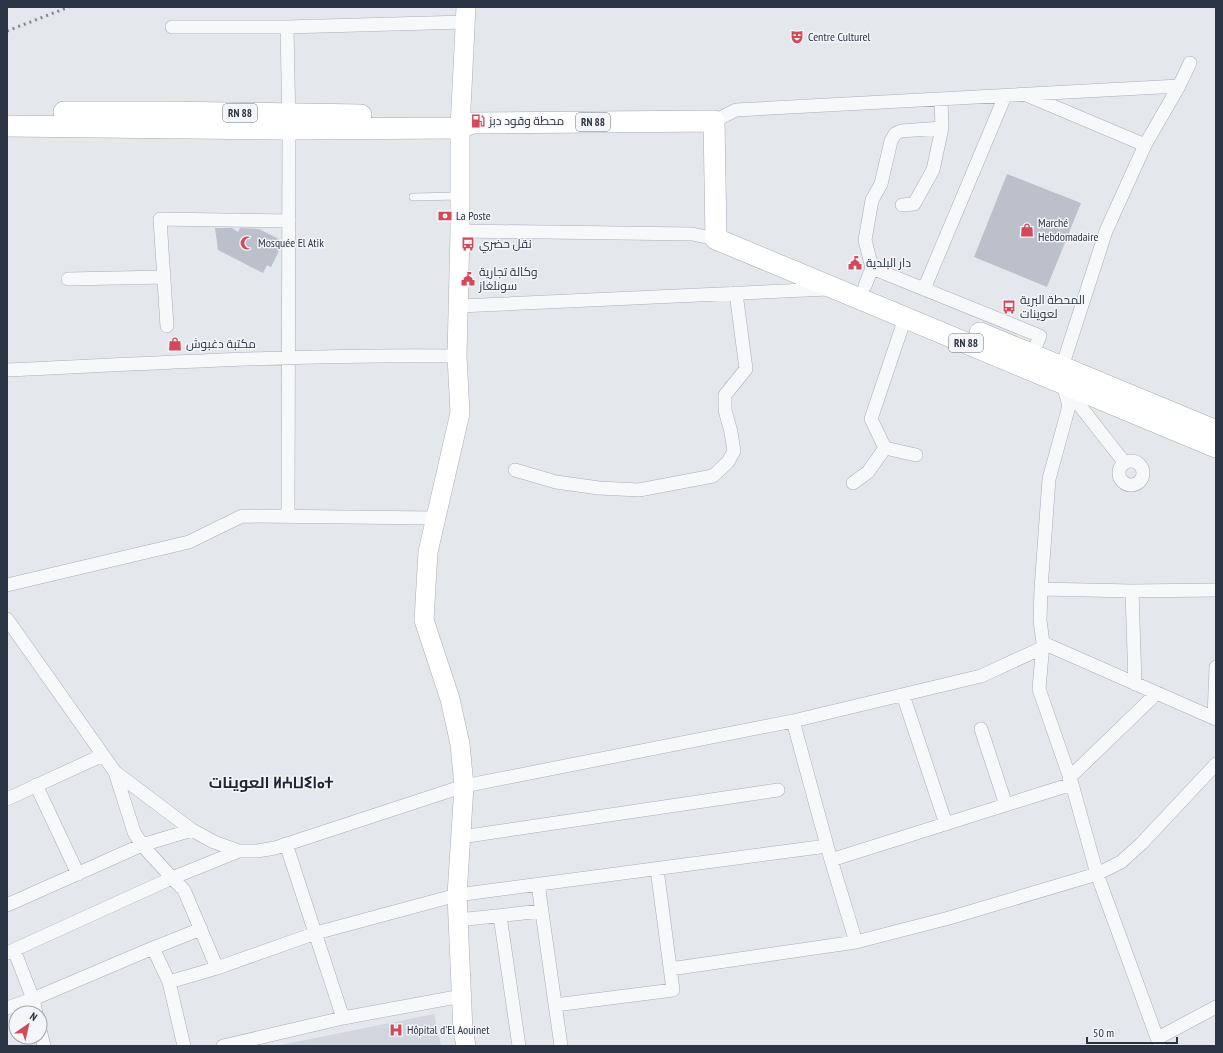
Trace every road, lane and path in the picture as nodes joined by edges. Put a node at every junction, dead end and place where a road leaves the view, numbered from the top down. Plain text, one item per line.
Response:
1 (465, 14) edge
2 (287, 26) junction
3 (172, 27) dead end
4 (1190, 63) dead end
5 (1179, 86) junction
6 (1025, 95) junction
7 (1005, 96) junction
8 (941, 99) junction
9 (7, 112) edge
10 (166, 120) junction
11 (289, 121) junction
12 (714, 121) junction
13 (464, 123) junction
14 (7, 126) edge
15 (942, 128) junction
16 (1145, 144) junction
17 (460, 196) junction
18 (414, 197) dead end
19 (902, 205) dead end
20 (289, 221) junction
21 (460, 231) junction
22 (716, 232) junction
23 (164, 277) junction
24 (869, 277) junction
25 (68, 279) dead end
26 (836, 289) junction
27 (924, 289) junction
28 (736, 293) junction
29 (459, 306) junction
30 (905, 318) junction
31 (167, 326) dead end
32 (1032, 355) junction
33 (457, 356) junction
34 (288, 358) junction
35 (7, 370) edge
36 (1062, 375) junction
37 (1189, 428) junction
38 (1216, 431) edge
39 (1216, 447) edge
40 (885, 448) junction
41 (916, 455) dead end
42 (1124, 462) dead end
43 (515, 470) dead end
44 (852, 483) dead end
45 (288, 516) junction
46 (436, 518) junction
47 (7, 585) edge
48 (1041, 589) junction
49 (1216, 590) edge
50 (1132, 591) junction
51 (7, 619) edge
52 (1043, 646) junction
53 (1216, 667) edge
54 (1135, 684) junction
55 (1157, 693) junction
56 (903, 695) junction
57 (1215, 719) edge
58 (793, 721) junction
59 (981, 729) dead end
60 (103, 754) junction
61 (1216, 764) edge
62 (115, 772) junction
63 (1070, 781) junction
64 (36, 785) junction
65 (464, 786) junction
66 (778, 790) dead end
67 (7, 799) edge
68 (1006, 805) junction
69 (946, 824) junction
70 (192, 830) junction
71 (461, 837) junction
72 (286, 844) junction
73 (142, 845) junction
74 (827, 846) junction
75 (239, 851) junction
76 (831, 860) junction
77 (657, 869) junction
78 (78, 874) junction
79 (1097, 874) junction
80 (172, 878) junction
81 (538, 884) junction
82 (457, 895) junction
83 (7, 905) edge
84 (542, 911) junction
85 (500, 916) junction
86 (458, 920) junction
87 (201, 929) junction
88 (316, 933) junction
89 (856, 942) junction
90 (153, 948) junction
91 (10, 951) edge
92 (217, 968) junction
93 (670, 969) junction
94 (169, 982) junction
95 (462, 996) junction
96 (33, 999) junction
97 (34, 1005) edge
98 (555, 1005) junction
99 (1216, 1007) edge
100 (7, 1008) edge
101 (343, 1018) junction
102 (1159, 1042) edge
103 (184, 1046) edge
104 (223, 1046) edge
105 (466, 1046) edge
106 (519, 1046) edge
107 (561, 1046) edge

1 - 2 street
1 - 13 street
2 - 3 street
2 - 11 street
4 - 5 street
5 - 6 street
5 - 16 street
6 - 7 street
6 - 16 street
7 - 8 street
7 - 27 street
8 - 12 street
8 - 15 street
9 - 10 main road, RN 88
10 - 11 main road, RN 88
10 - 14 main road, RN 88
11 - 13 main road, RN 88
11 - 20 street
12 - 13 main road, RN 88
12 - 22 main road
13 - 17 street
15 - 19 street
15 - 24 street
16 - 36 street
17 - 18 lane
17 - 21 street
20 - 23 street
20 - 34 street
21 - 22 street
21 - 29 street
22 - 24 main road, RN 88
22 - 26 main road, RN 88
23 - 25 street
23 - 31 street
24 - 27 street
24 - 32 main road, RN 88
26 - 28 street
26 - 30 main road, RN 88
27 - 32 street
28 - 29 street
28 - 43 street
29 - 33 street
30 - 36 main road, RN 88
30 - 40 street
32 - 36 main road, RN 88
33 - 34 street
33 - 46 street
34 - 35 street
34 - 45 street
36 - 37 main road, RN 88
36 - 42 street
36 - 48 street
37 - 38 main road, RN 88
37 - 39 main road, RN 88
40 - 41 street
40 - 44 street
45 - 46 street
45 - 47 street
46 - 65 street
48 - 50 street
48 - 52 street
49 - 50 street
50 - 54 street
51 - 60 street
52 - 54 street
52 - 56 street
52 - 63 street
53 - 57 street
54 - 55 street
55 - 57 street
55 - 63 street
56 - 58 street
56 - 69 street
58 - 65 street
58 - 74 street
59 - 68 street
60 - 62 street
60 - 64 street
61 - 79 street
62 - 70 street
62 - 73 street
63 - 68 street
63 - 79 street
64 - 67 street
64 - 78 street
65 - 71 street
65 - 72 street
66 - 71 street
68 - 69 street
69 - 76 street
70 - 73 street
70 - 75 street
71 - 82 street
72 - 75 street
72 - 88 street
73 - 78 street
73 - 80 street
74 - 76 street
74 - 77 street
75 - 80 street
76 - 89 street
77 - 81 street
77 - 93 street
78 - 83 street
79 - 89 street
79 - 102 street
80 - 87 street
80 - 91 street
81 - 82 street
81 - 84 street
82 - 86 street
82 - 88 street
84 - 85 street
84 - 98 street
85 - 86 street
85 - 106 street
86 - 95 street
87 - 90 street
87 - 92 street
88 - 92 street
88 - 101 street
89 - 93 street
90 - 94 street
90 - 96 street
91 - 96 street
92 - 94 street
93 - 98 street
94 - 103 street
95 - 101 street
95 - 105 street
96 - 97 street
96 - 100 street
98 - 107 street
99 - 102 street
101 - 104 street

